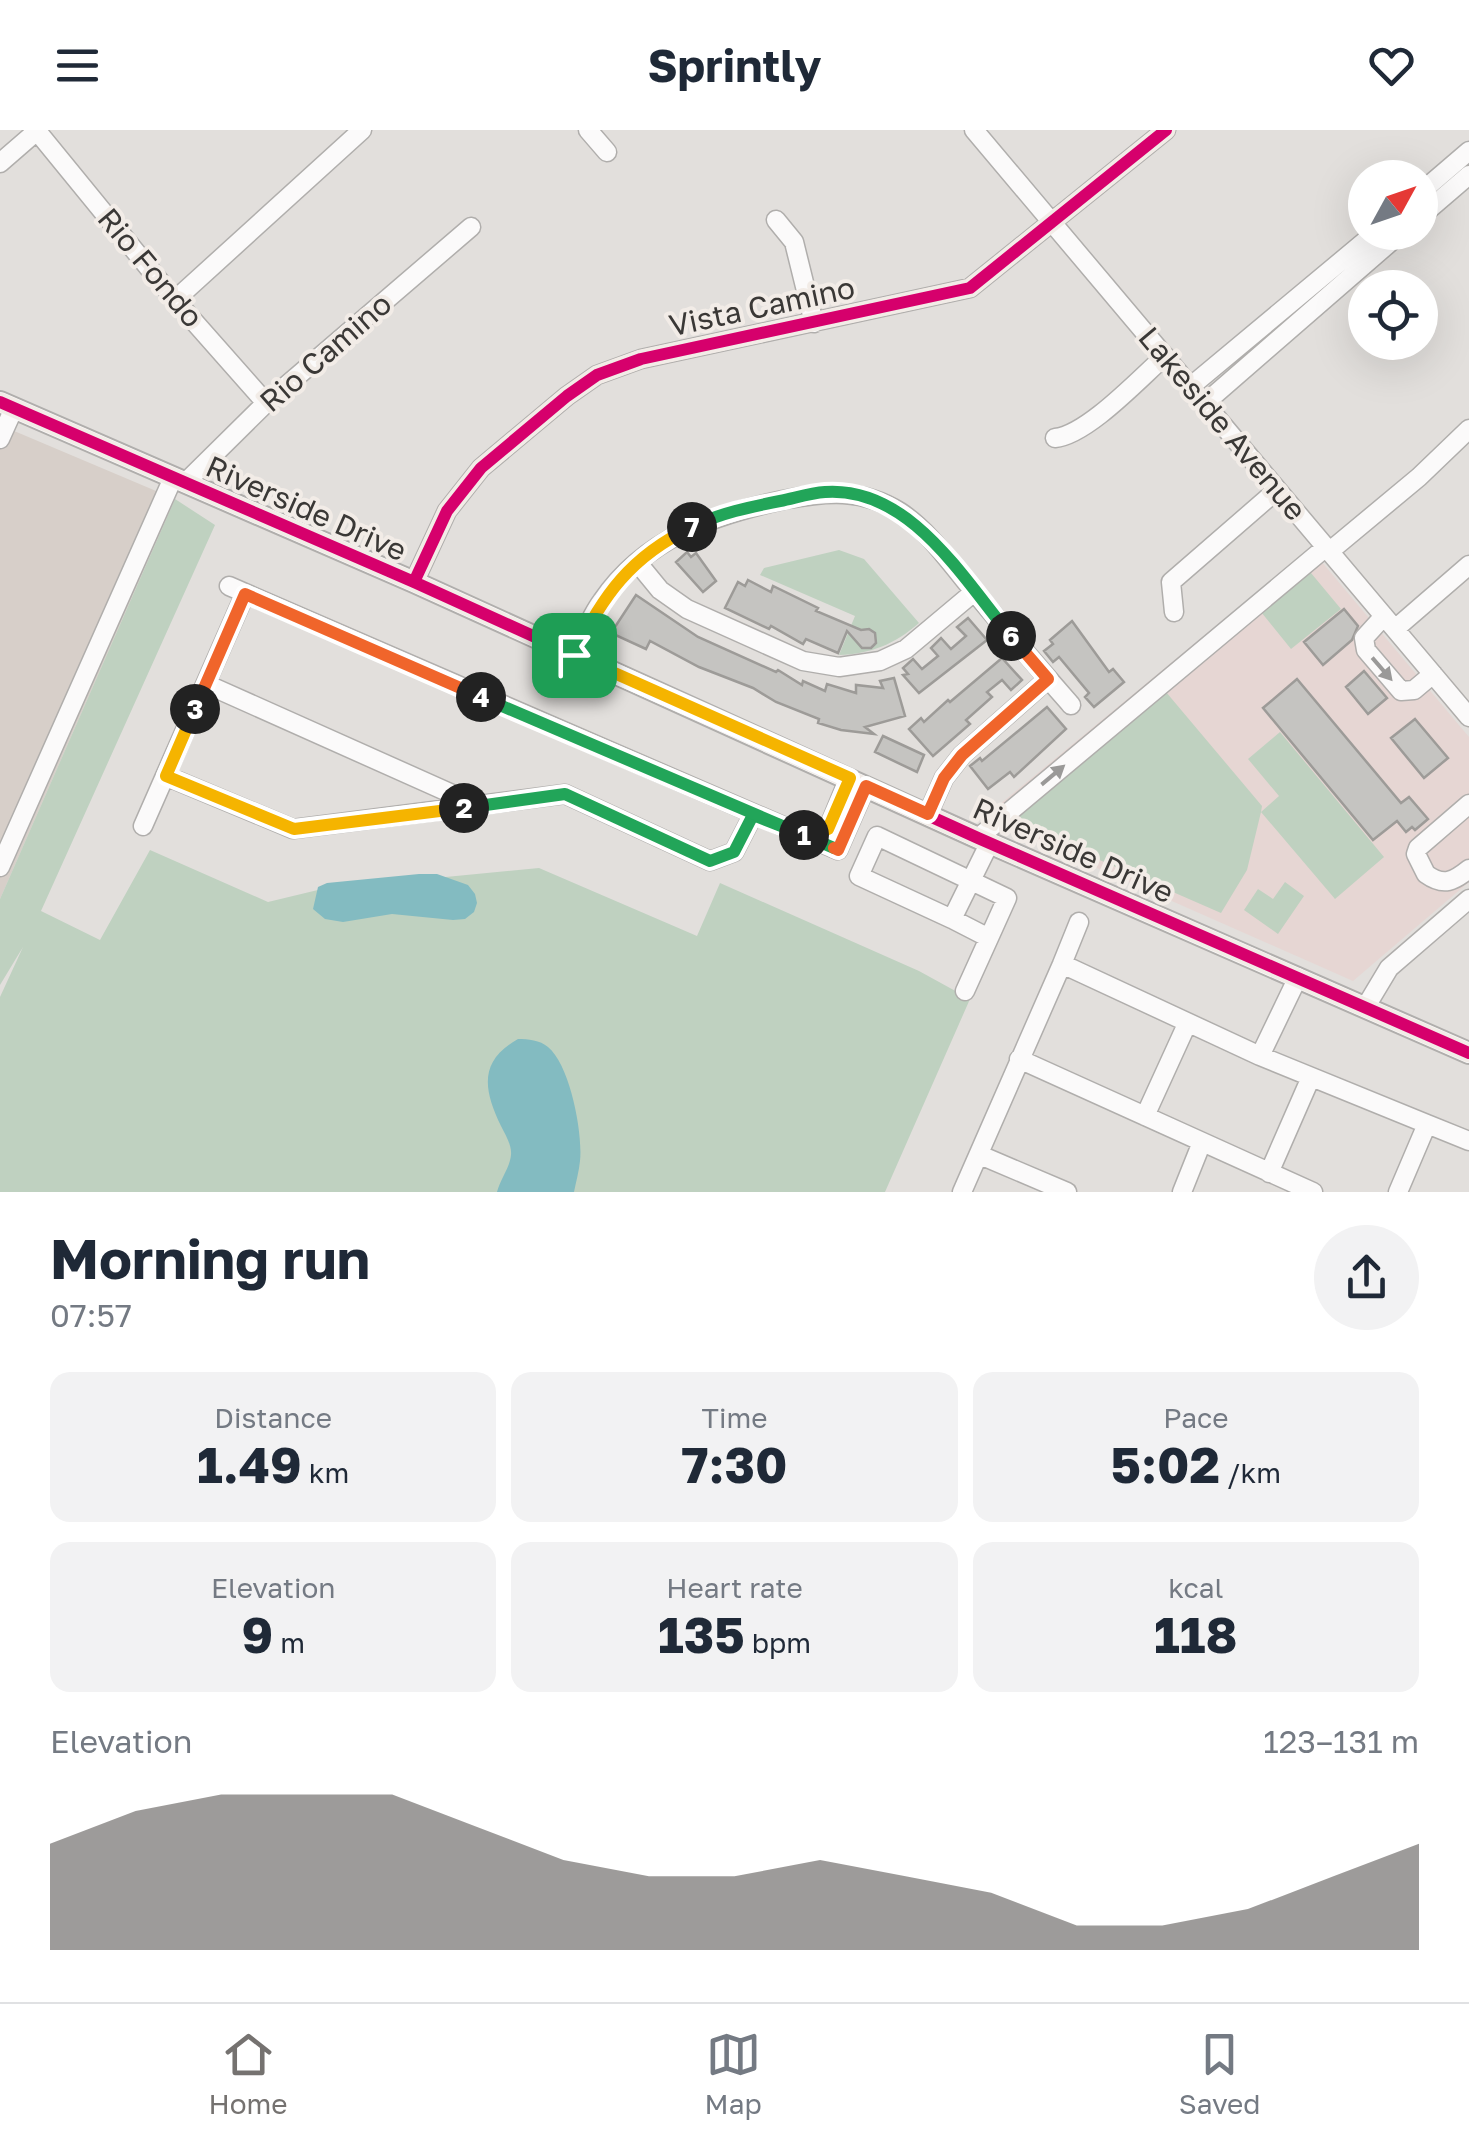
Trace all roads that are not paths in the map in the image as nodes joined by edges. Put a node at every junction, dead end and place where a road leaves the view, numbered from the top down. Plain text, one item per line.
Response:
1 (37, 130) edge
2 (362, 130) edge
3 (588, 130) edge
4 (974, 130) edge
5 (1166, 130) edge
6 (1469, 151) edge
7 (606, 152) dead end
8 (0, 163) edge
9 (1469, 175) edge
10 (1438, 178) edge
11 (1438, 202) edge
12 (776, 220) dead end
13 (1053, 223) junction
14 (471, 227) dead end
15 (1354, 250) edge
16 (1381, 250) edge
17 (175, 300) junction
18 (814, 323) junction
19 (1165, 356) junction
20 (1190, 386) junction
21 (266, 403) junction
22 (1204, 404) junction
23 (7, 405) edge
24 (1469, 429) edge
25 (0, 438) edge
26 (1054, 438) dead end
27 (179, 480) junction
28 (1277, 490) junction
29 (1328, 549) junction
30 (637, 562) junction
31 (1469, 565) edge
32 (414, 582) junction
33 (974, 592) junction
34 (1174, 612) dead end
35 (1390, 622) junction
36 (574, 655) junction
37 (1432, 674) junction
38 (1048, 679) junction
39 (206, 684) junction
40 (1071, 705) dead end
41 (1469, 718) edge
42 (166, 776) junction
43 (858, 782) junction
44 (1469, 804) edge
45 (481, 806) junction
46 (928, 814) junction
47 (753, 815) junction
48 (143, 826) dead end
49 (984, 840) junction
50 (0, 867) edge
51 (1469, 869) edge
52 (971, 881) junction
53 (1469, 900) edge
54 (952, 920) junction
55 (1079, 922) dead end
56 (989, 938) junction
57 (1062, 964) junction
58 (1298, 978) junction
59 (965, 991) dead end
60 (1365, 1008) junction
61 (1187, 1024) junction
62 (1469, 1054) edge
63 (1260, 1056) junction
64 (1020, 1059) junction
65 (1311, 1077) junction
66 (1145, 1116) junction
67 (1427, 1124) junction
68 (1469, 1141) edge
69 (1202, 1142) junction
70 (980, 1154) junction
71 (1270, 1172) junction
72 (962, 1192) edge
73 (1067, 1192) edge
74 (1182, 1192) edge
75 (1313, 1192) edge
76 (1398, 1192) edge

1 - 8 street
1 - 17 street, Rio Fondo
2 - 17 street
3 - 7 street
4 - 13 street, Lakeside Avenue
5 - 13 street, Vista Camino
6 - 10 street
9 - 11 street
12 - 18 street
13 - 18 street, Vista Camino
13 - 19 street, Lakeside Avenue
14 - 21 street, Rio Camino
15 - 20 street
16 - 22 street
17 - 21 street, Rio Fondo
18 - 32 street, Vista Camino
19 - 20 street, Lakeside Avenue
19 - 26 street
20 - 22 street, Lakeside Avenue
21 - 27 street, Rio Camino
22 - 28 street, Lakeside Avenue
23 - 25 street
23 - 27 main road, Riverside Drive
24 - 29 street
27 - 32 main road, Riverside Drive
27 - 50 street
28 - 29 street, Lakeside Avenue
28 - 34 street
29 - 35 street, Lakeside Avenue
49 -> 29 street
30 - 33 street
30 - 33 street
30 - 36 street
31 - 35 street
32 - 36 main road, Riverside Drive
33 - 38 street
35 - 37 street, Lakeside Avenue
35 -> 37 street
36 - 43 main road, Riverside Drive
37 - 41 street, Lakeside Avenue
38 - 40 street
38 - 46 street
39 - 42 street
39 - 45 street
39 - 47 street
42 - 45 street
42 - 48 street
43 - 46 main road, Riverside Drive
43 - 47 street
44 - 51 street
45 - 47 street
46 - 49 main road, Riverside Drive
49 - 52 street
49 - 58 main road, Riverside Drive
52 - 54 street
52 - 54 street
52 - 56 street
53 - 60 street
54 - 56 street
55 - 57 street
56 - 59 street
57 - 61 street
57 - 64 street
58 - 60 main road, Riverside Drive
58 - 63 street
60 - 62 main road, Riverside Drive
61 - 63 street
61 - 66 street
63 - 65 street
64 - 66 street
64 - 70 street
65 - 67 street
65 - 71 street
66 - 69 street
67 - 68 street
67 - 76 street
69 - 71 street
69 - 74 street
70 - 72 street
70 - 73 street
71 - 75 street

